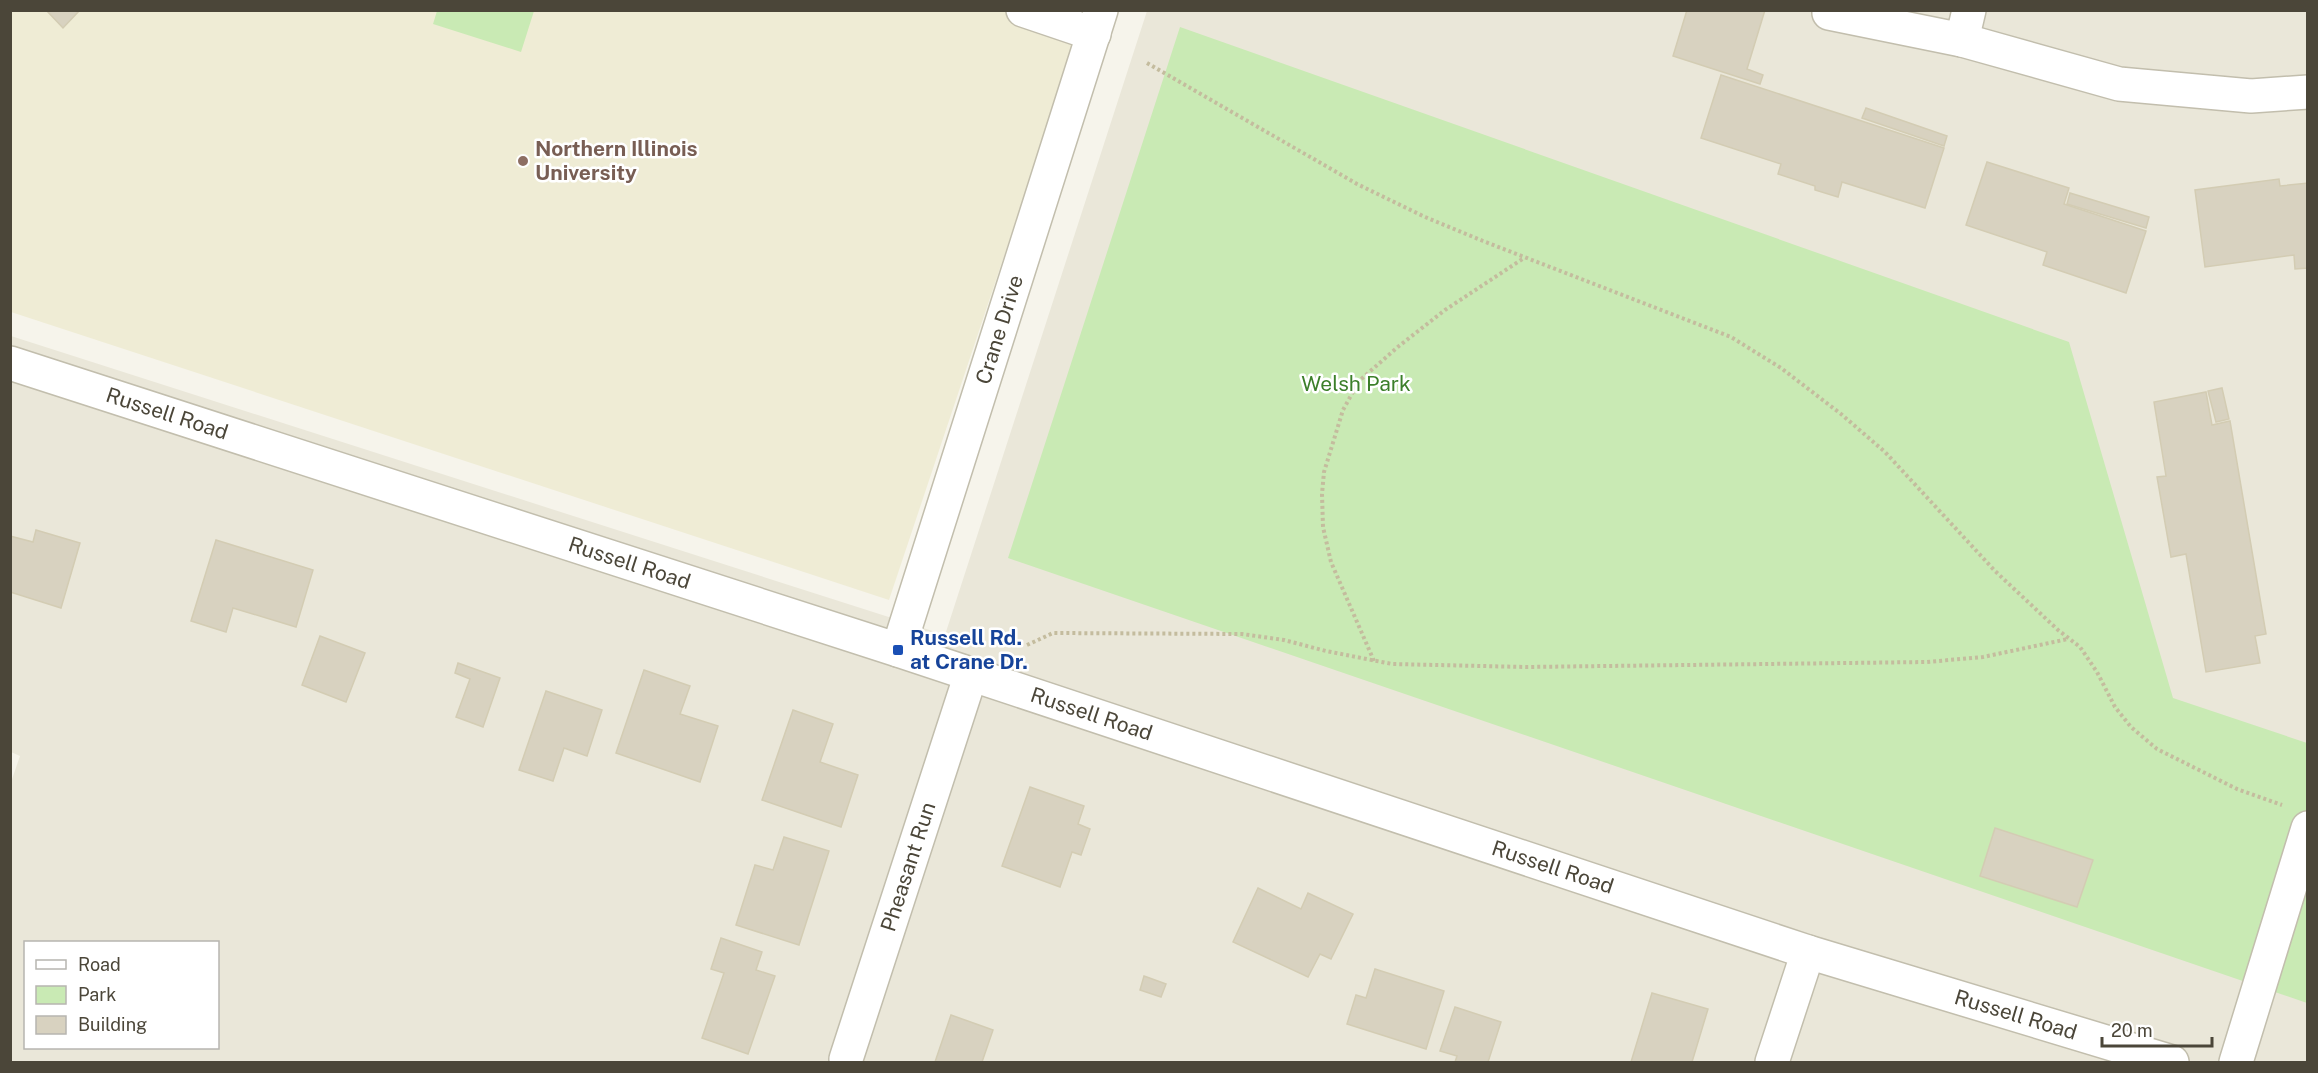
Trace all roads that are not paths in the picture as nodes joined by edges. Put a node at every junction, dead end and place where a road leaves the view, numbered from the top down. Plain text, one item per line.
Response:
1 (1023, 10) edge
2 (1829, 13) dead end
3 (1098, 22) edge
4 (1966, 25) edge
5 (2307, 92) edge
6 (10, 363) edge
7 (898, 650) junction
8 (971, 674) junction
9 (2297, 817) edge
10 (1808, 952) junction
11 (839, 1061) edge
12 (1772, 1062) edge
13 (2172, 1062) edge
14 (2236, 1062) edge

1 - 3 street
2 - 4 street
3 - 7 street, Crane Drive
4 - 5 street
6 - 7 street, Russell Road
7 - 8 street, Russell Road
8 - 10 street, Russell Road
8 - 11 street, Pheasant Run
9 - 14 street
10 - 12 street
10 - 13 street, Russell Road

